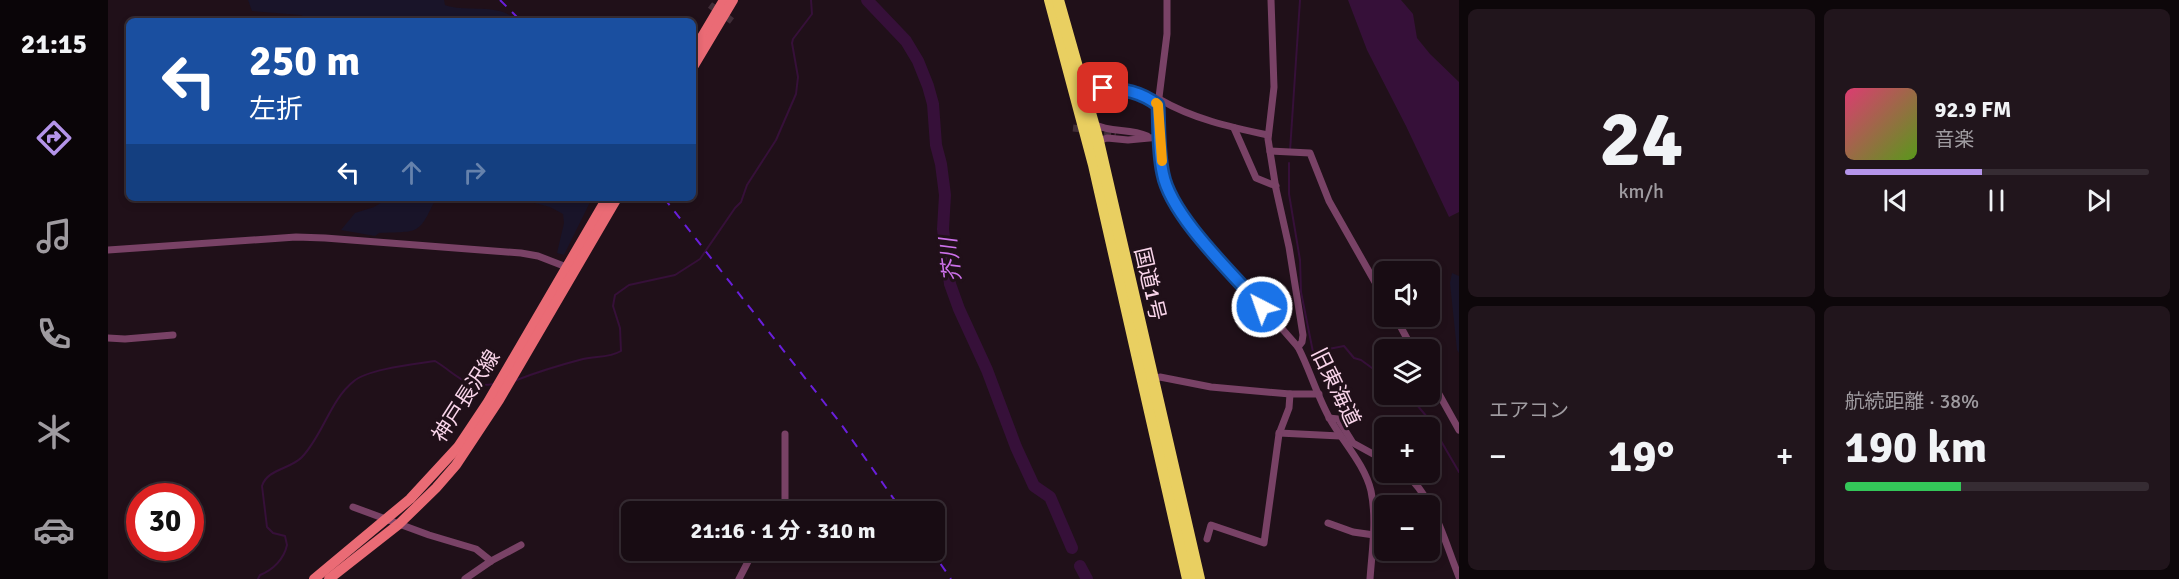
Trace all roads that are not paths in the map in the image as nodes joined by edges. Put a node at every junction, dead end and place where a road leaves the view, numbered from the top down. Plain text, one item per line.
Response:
1 (724, 0) edge
2 (733, 0) edge
3 (1050, 0) edge
4 (1058, 0) edge
5 (1167, 0) edge
6 (1271, 0) edge
7 (696, 47) edge
8 (696, 62) edge
9 (1085, 92) junction
10 (1159, 102) junction
11 (1094, 124) junction
12 (1234, 128) junction
13 (1116, 134) tunnel mouth
14 (1268, 135) junction
15 (1149, 137) junction
16 (1160, 137) junction
17 (1098, 141) junction
18 (1270, 151) junction
19 (1276, 186) junction
20 (611, 201) edge
21 (108, 250) edge
22 (570, 269) junction
23 (1374, 280) edge
24 (173, 335) dead end
25 (108, 338) edge
26 (1298, 347) junction
27 (1152, 380) junction
28 (1290, 394) junction
29 (1319, 394) junction
30 (1440, 396) edge
31 (1329, 418) junction
32 (477, 427) junction
33 (1459, 430) edge
34 (1279, 433) junction
35 (785, 434) dead end
36 (1340, 436) junction
37 (1374, 455) edge
38 (1415, 483) edge
39 (785, 501) edge
40 (353, 507) dead end
41 (387, 520) junction
42 (1328, 523) dead end
43 (399, 524) junction
44 (1374, 535) junction
45 (1206, 539) dead end
46 (521, 545) dead end
47 (491, 561) junction
48 (748, 561) edge
49 (1459, 577) edge
50 (314, 579) edge
51 (329, 579) edge
52 (465, 579) edge
53 (739, 579) edge
54 (1188, 579) edge
55 (1199, 579) edge
56 (1370, 579) edge

1 - 7 main road
2 - 8 main road
3 - 54 highway, 国道1号
4 - 9 highway, 国道1号
5 - 10 street, 旧東海道
6 - 14 street
9 - 10 street
9 - 11 highway, 国道1号
10 - 12 street
10 - 16 street, 旧東海道
11 - 15 street
11 - 17 highway, 国道1号
12 - 14 street
12 - 19 street
13 - 15 street
14 - 18 street
15 - 16 street
15 - 17 street
16 - 26 street, 旧東海道
17 - 27 highway, 国道1号
18 - 19 street
18 - 23 street
19 - 26 street
20 - 22 main road, 神戸長沢線
21 - 22 street
22 - 32 main road, 神戸長沢線
24 - 25 street
26 - 29 street, 旧東海道
27 - 28 street
27 - 55 highway, 国道1号
28 - 29 street
28 - 34 street
29 - 31 street, 旧東海道
30 - 33 street
31 - 36 street, 旧東海道
31 - 37 street
32 - 41 main road, 神戸長沢線
32 - 43 main road, 神戸長沢線
34 - 36 street
34 - 45 street
35 - 39 street
36 - 44 street, 旧東海道
38 - 49 street
40 - 41 street
41 - 43 street
41 - 50 main road, 神戸長沢線
42 - 44 street
43 - 47 street
43 - 51 main road, 神戸長沢線
44 - 56 street, 旧東海道
46 - 47 street
47 - 52 street
48 - 53 street

